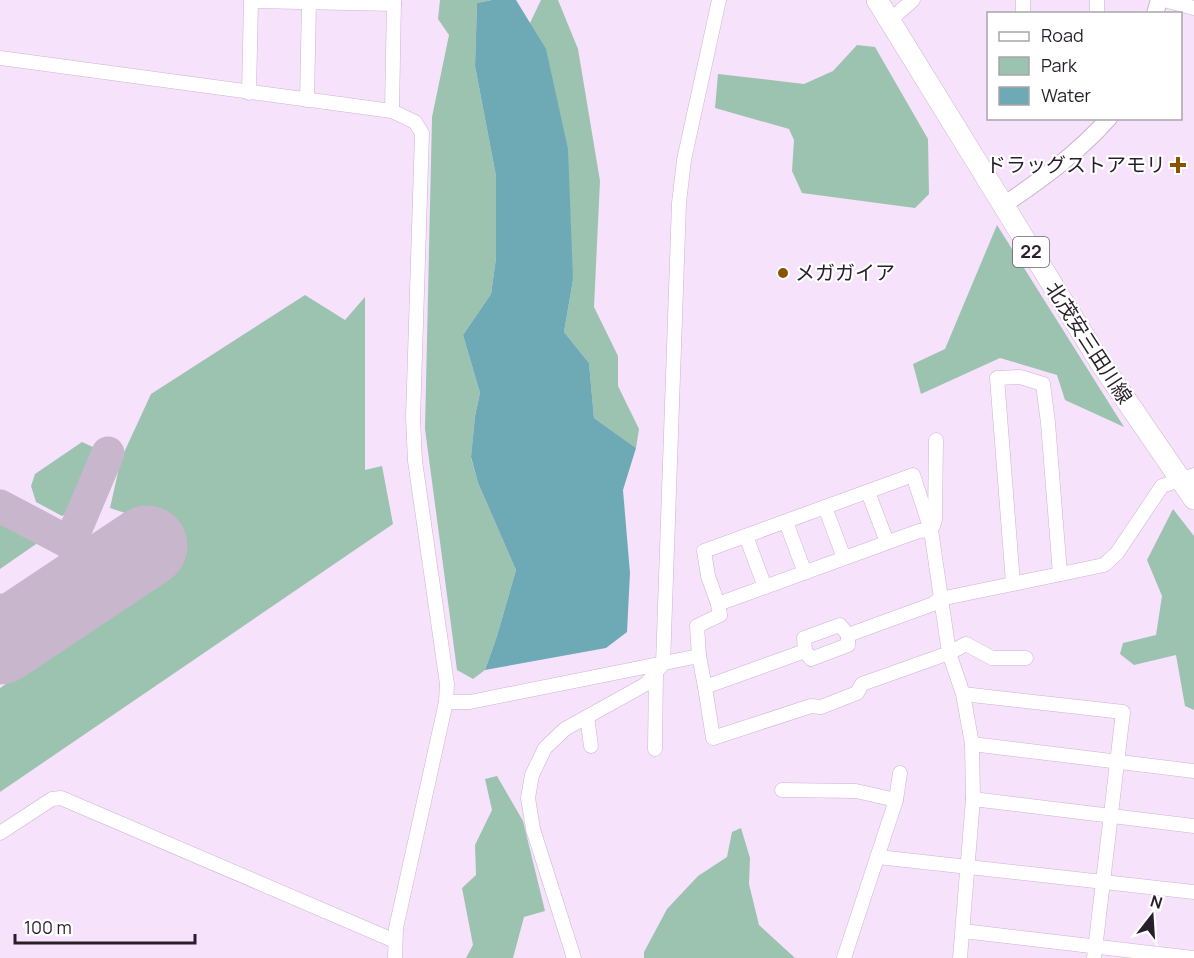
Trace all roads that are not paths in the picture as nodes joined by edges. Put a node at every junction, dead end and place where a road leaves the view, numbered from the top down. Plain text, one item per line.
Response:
1 (719, 0) edge
2 (876, 0) edge
3 (913, 0) edge
4 (1164, 0) edge
5 (309, 2) junction
6 (394, 2) edge
7 (1194, 8) edge
8 (889, 21) junction
9 (0, 58) edge
10 (249, 93) junction
11 (307, 100) junction
12 (392, 111) junction
13 (1107, 120) edge
14 (1002, 206) junction
15 (936, 440) dead end
16 (1187, 477) edge
17 (868, 492) junction
18 (1194, 499) edge
19 (825, 507) junction
20 (786, 522) junction
21 (931, 530) junction
22 (746, 536) junction
23 (887, 543) junction
24 (844, 558) junction
25 (805, 573) junction
26 (1060, 574) junction
27 (1013, 584) junction
28 (765, 587) junction
29 (940, 599) junction
30 (718, 604) junction
31 (848, 635) junction
32 (805, 651) junction
33 (949, 653) junction
34 (699, 656) junction
35 (1026, 658) dead end
36 (659, 669) junction
37 (705, 687) junction
38 (963, 694) junction
39 (446, 702) junction
40 (587, 717) junction
41 (972, 744) junction
42 (591, 746) dead end
43 (655, 749) dead end
44 (1117, 761) junction
45 (1194, 771) edge
46 (900, 773) dead end
47 (782, 790) dead end
48 (973, 799) junction
49 (896, 800) junction
50 (1111, 816) junction
51 (1194, 825) edge
52 (0, 833) edge
53 (878, 857) junction
54 (968, 866) junction
55 (1103, 882) junction
56 (1194, 892) edge
57 (963, 931) junction
58 (395, 942) junction
59 (1095, 952) edge
60 (395, 958) edge
61 (574, 958) edge
62 (844, 958) edge
63 (960, 958) edge
64 (1193, 958) edge

1 - 36 street
2 - 8 main road, 北茂安三田川線 / 22
3 - 8 street
4 - 7 street
5 - 6 street
5 - 10 street
5 - 11 street
6 - 12 street
8 - 14 main road, 北茂安三田川線 / 22
9 - 10 street
10 - 11 street
11 - 12 street
12 - 39 street
13 - 14 street
14 - 16 main road, 北茂安三田川線 / 22
15 - 21 street
16 - 18 main road, 北茂安三田川線 / 22
16 - 26 street
17 - 19 street
17 - 21 street
17 - 23 street
19 - 20 street
19 - 24 street
20 - 22 street
20 - 25 street
21 - 23 street
21 - 29 street
22 - 28 street
22 - 30 street
23 - 24 street
24 - 25 street
25 - 28 street
26 - 27 street
26 - 27 street
27 - 29 street
28 - 30 street
29 - 31 street
29 - 33 street
30 - 34 street
31 - 32 street
31 - 32 street
32 - 37 street
33 - 35 street
33 - 37 street
33 - 38 street
34 - 36 street
34 - 37 street
36 - 39 street
36 - 40 street
36 - 43 street
38 - 41 street
38 - 44 street
39 - 58 street
40 - 42 street
40 - 61 street
41 - 44 street
41 - 48 street
44 - 45 street
44 - 50 street
46 - 49 street
47 - 49 street
48 - 50 street
48 - 54 street
49 - 53 street
50 - 51 street
50 - 55 street
52 - 58 street
53 - 54 street
53 - 62 street
54 - 55 street
54 - 57 street
55 - 56 street
55 - 59 street
57 - 59 street
57 - 63 street
58 - 60 street
59 - 64 street

